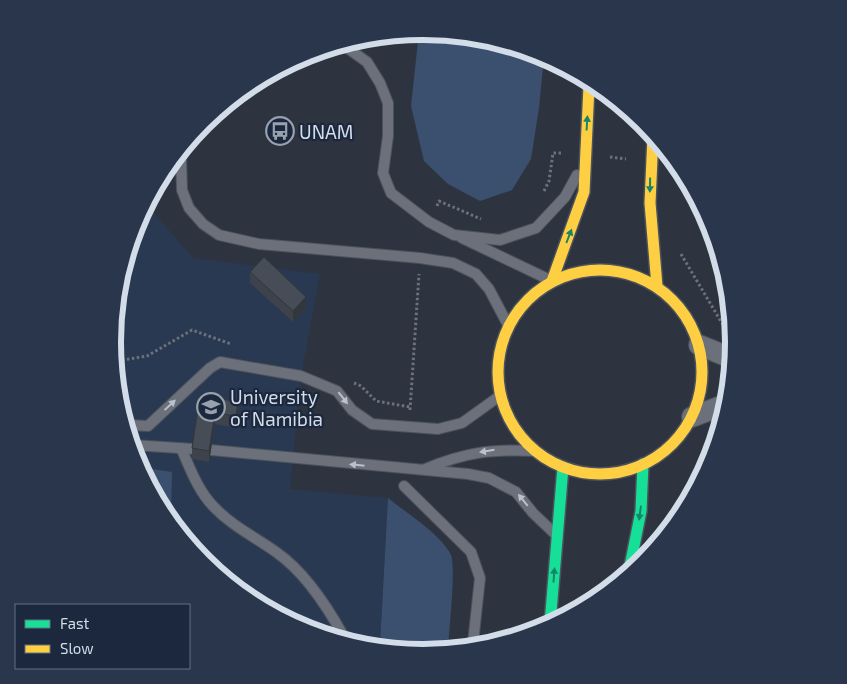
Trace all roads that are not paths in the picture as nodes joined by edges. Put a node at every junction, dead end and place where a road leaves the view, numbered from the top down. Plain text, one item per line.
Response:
1 (349, 49) edge
2 (589, 90) edge
3 (652, 144) edge
4 (586, 160) junction
5 (181, 162) edge
6 (454, 235) junction
7 (552, 281) junction
8 (657, 286) junction
9 (509, 327) junction
10 (699, 345) junction
11 (725, 356) edge
12 (501, 395) junction
13 (718, 408) edge
14 (133, 424) edge
15 (687, 425) junction
16 (140, 445) edge
17 (181, 448) junction
18 (194, 449) edge
19 (211, 450) edge
20 (535, 451) junction
21 (643, 464) junction
22 (563, 467) junction
23 (422, 470) junction
24 (404, 486) dead end
25 (557, 536) junction
26 (632, 561) edge
27 (551, 616) edge
28 (342, 633) edge
29 (473, 639) edge

1 - 6 lane
4 -> 2 main road
3 -> 8 main road
4 - 6 lane
7 -> 4 main road
5 - 9 lane
6 - 7 lane
7 - 8 main road
7 - 9 main road
8 - 10 main road
9 - 12 main road
10 - 11 street
10 - 15 main road
14 -> 12 lane
12 - 20 main road
13 - 15 street
15 - 21 main road
16 - 17 lane
17 - 18 lane
17 - 28 lane
23 -> 19 lane
20 - 22 main road
20 -> 23 lane
21 - 22 main road
21 -> 26 main road
22 - 25 main road
25 -> 23 lane
24 - 29 lane
27 -> 25 main road

